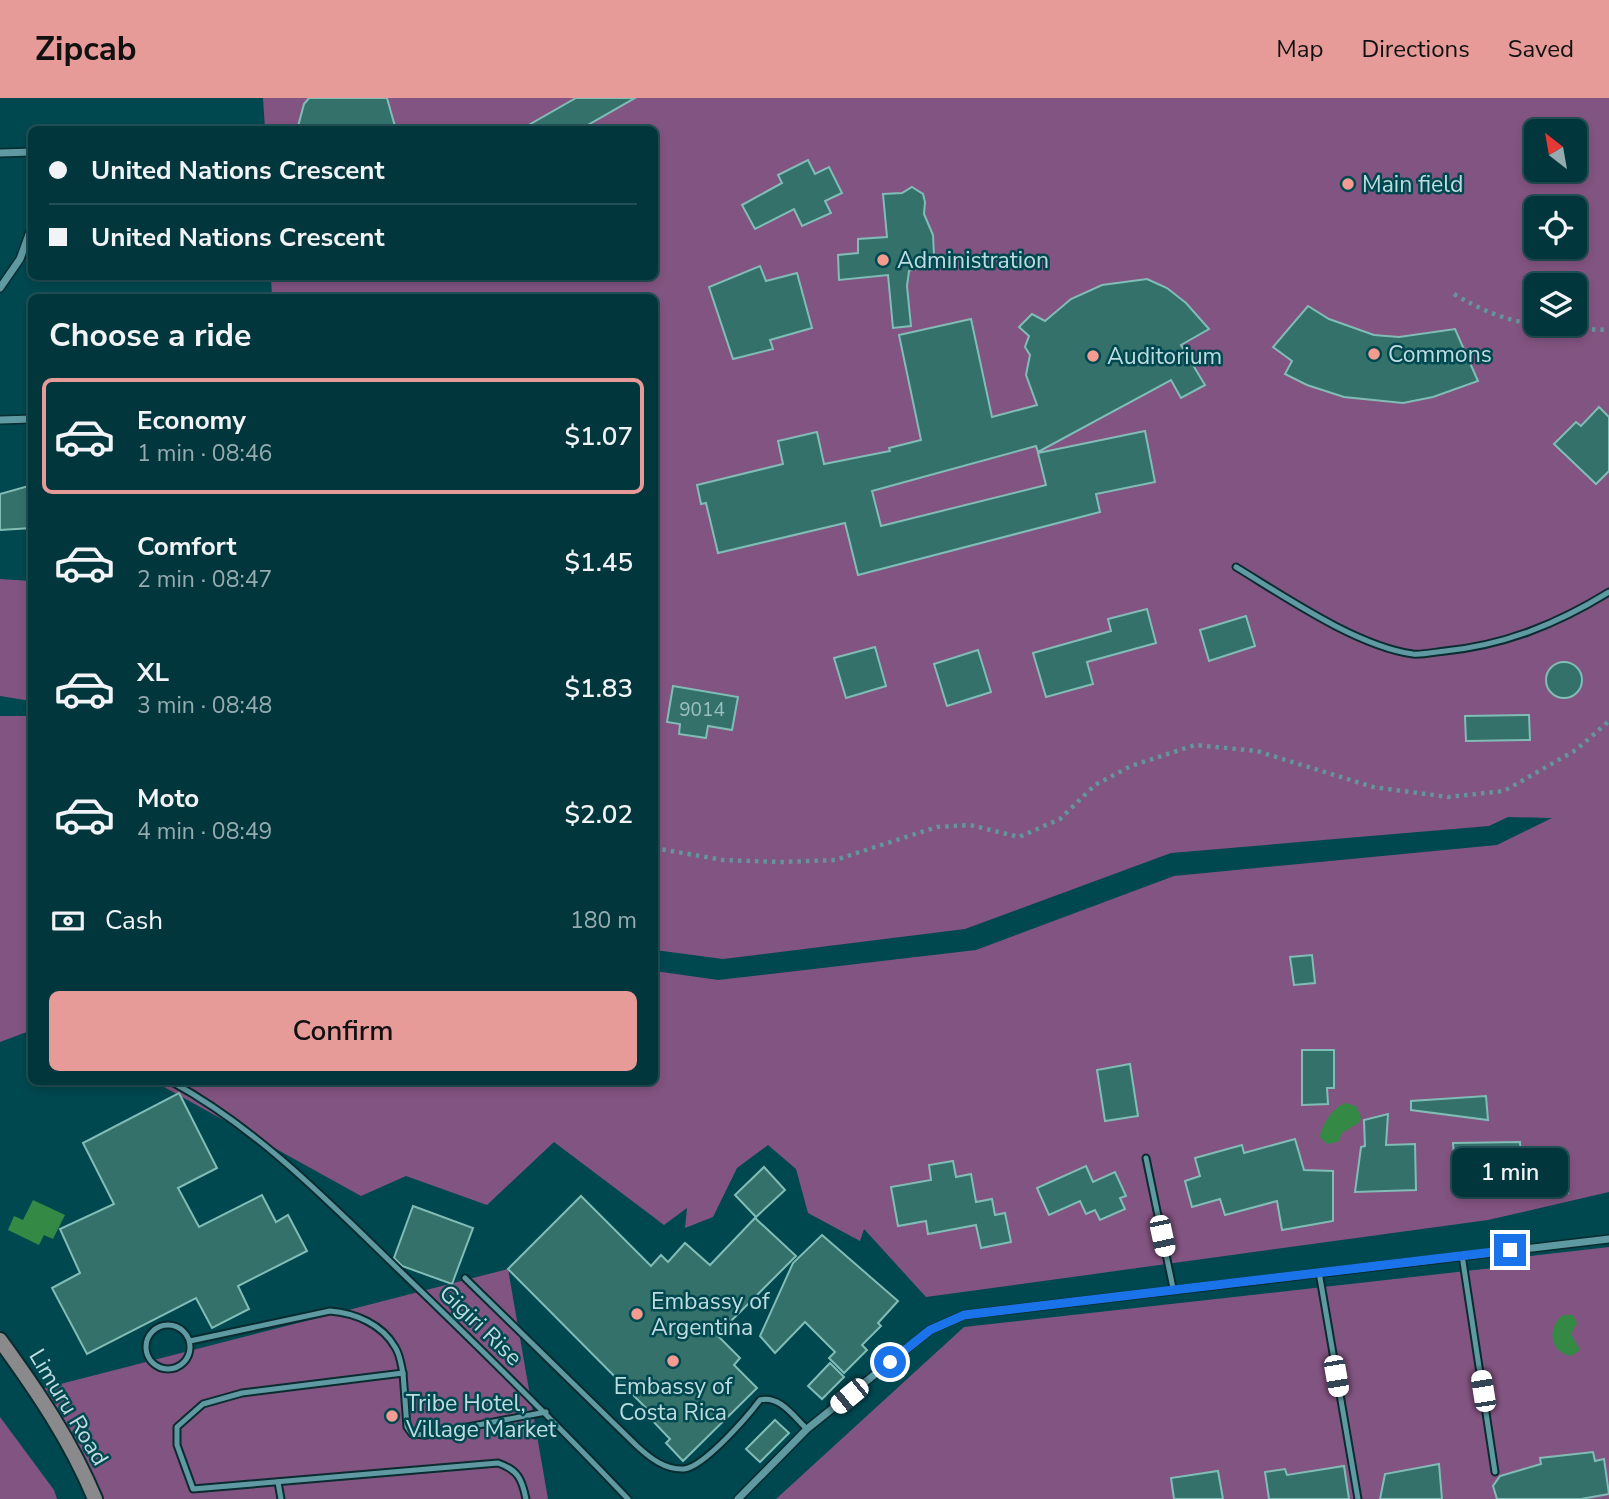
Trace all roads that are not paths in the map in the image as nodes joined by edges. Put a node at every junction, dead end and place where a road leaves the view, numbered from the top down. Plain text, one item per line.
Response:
1 (28, 152) edge
2 (0, 153) edge
3 (28, 237) edge
4 (0, 288) edge
5 (28, 419) edge
6 (0, 420) edge
7 (1236, 567) dead end
8 (1609, 592) edge
9 (176, 1085) edge
10 (1146, 1158) dead end
11 (1609, 1239) edge
12 (1462, 1255) junction
13 (1319, 1272) junction
14 (465, 1278) dead end
15 (1173, 1288) junction
16 (0, 1340) edge
17 (190, 1341) junction
18 (403, 1373) junction
19 (546, 1412) junction
20 (807, 1429) junction
21 (1495, 1472) dead end
22 (278, 1482) junction
23 (193, 1489) junction
24 (95, 1499) edge
25 (196, 1499) edge
26 (281, 1499) edge
27 (526, 1499) edge
28 (628, 1499) edge
29 (738, 1499) edge
30 (1358, 1499) edge

1 - 2 street
3 - 4 street
5 - 6 street
7 - 8 lane
9 - 19 lane, Gigiri Rise
10 - 15 lane
11 - 12 street
12 - 13 street
12 - 21 lane
13 - 15 street
13 - 30 lane
14 - 20 lane
15 - 20 street
16 - 24 main road, Limuru Road
17 - 17 lane
17 - 18 lane
18 - 19 lane
18 - 23 lane
19 - 28 lane, Gigiri Rise
20 - 29 street
22 - 23 lane
22 - 26 lane
22 - 27 lane
23 - 25 lane

